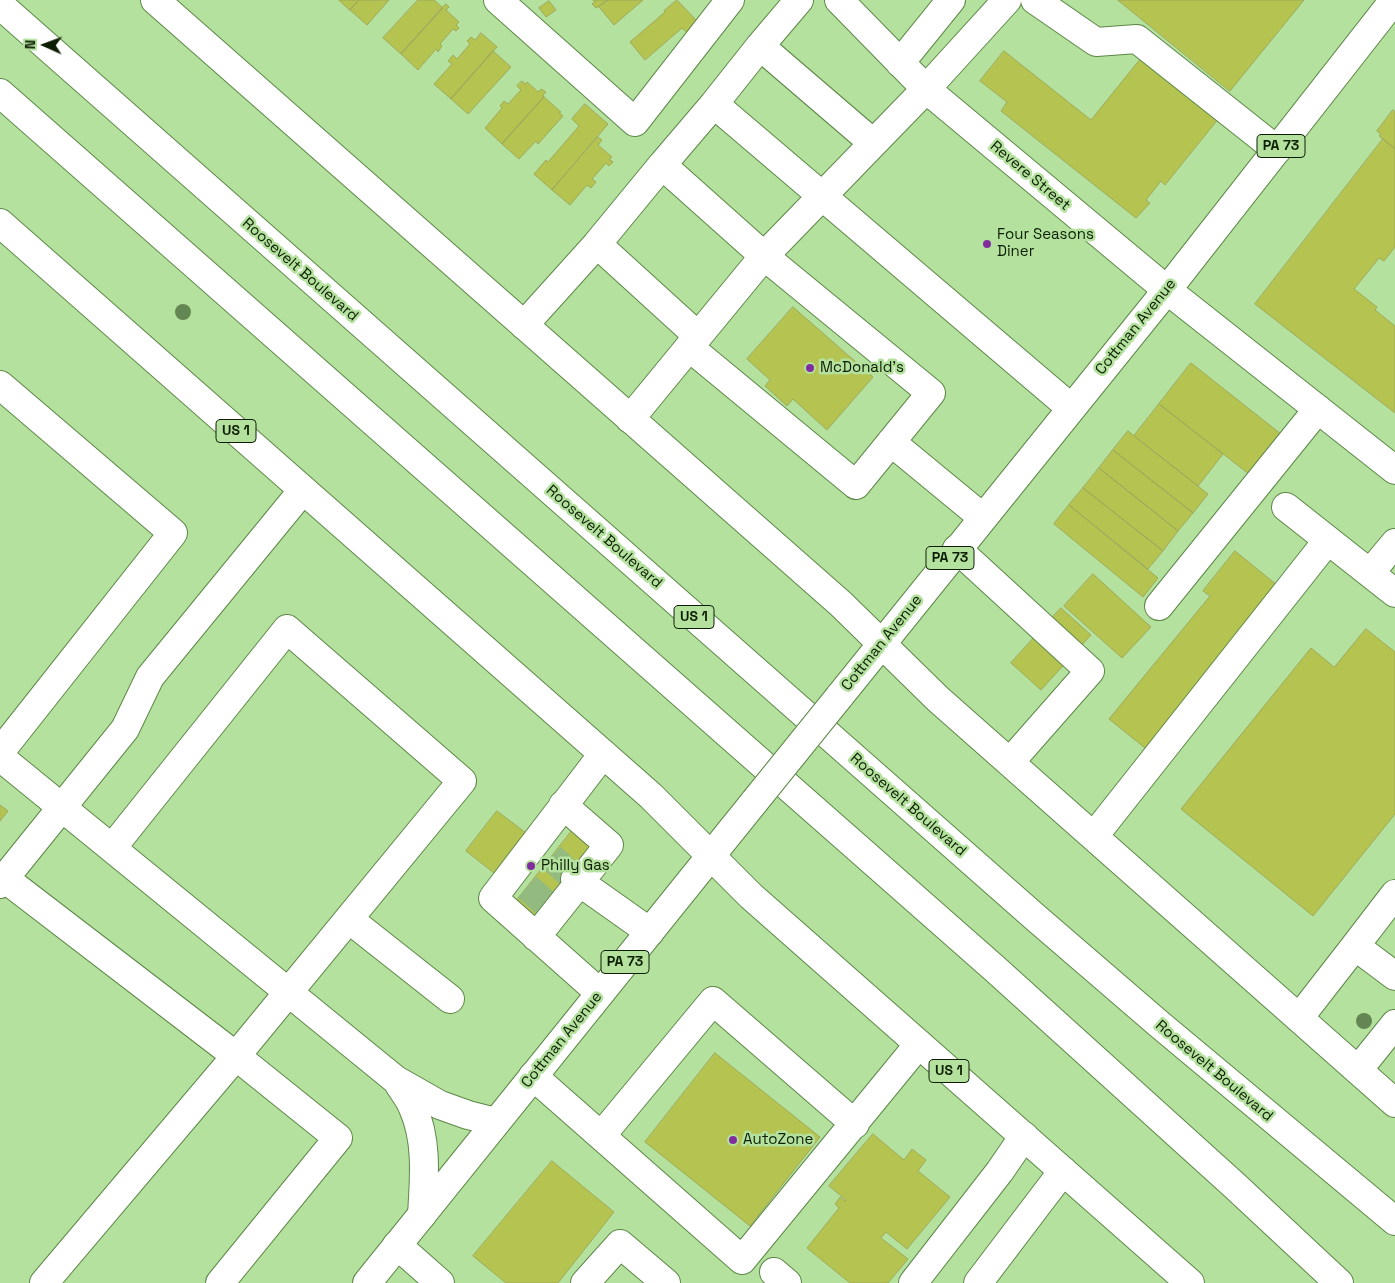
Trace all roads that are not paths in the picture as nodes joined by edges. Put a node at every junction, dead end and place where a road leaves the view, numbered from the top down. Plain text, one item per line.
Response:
1 (154, 0) edge
2 (498, 0) edge
3 (730, 0) edge
4 (799, 0) edge
5 (839, 0) edge
6 (951, 0) edge
7 (1007, 0) edge
8 (1035, 0) edge
9 (1394, 0) edge
10 (0, 5) edge
11 (760, 46) junction
12 (900, 63) junction
13 (926, 89) junction
14 (0, 93) edge
15 (714, 104) junction
16 (873, 143) junction
17 (1277, 150) junction
18 (662, 165) junction
19 (821, 197) junction
20 (0, 223) edge
21 (597, 244) junction
22 (764, 256) junction
23 (1166, 290) junction
24 (524, 325) junction
25 (693, 342) junction
26 (0, 384) edge
27 (1071, 408) junction
28 (1318, 410) junction
29 (630, 419) junction
30 (891, 442) junction
31 (1395, 470) edge
32 (303, 490) junction
33 (1286, 506) dead end
34 (982, 517) junction
35 (1328, 540) junction
36 (1395, 543) edge
37 (957, 549) junction
38 (1370, 573) junction
39 (1395, 593) edge
40 (1159, 606) dead end
41 (882, 644) junction
42 (0, 752) edge
43 (603, 754) junction
44 (0, 757) edge
45 (1010, 762) junction
46 (563, 806) junction
47 (62, 807) junction
48 (1094, 836) junction
49 (112, 848) junction
50 (711, 856) junction
51 (2, 881) edge
52 (577, 881) junction
53 (1395, 894) edge
54 (350, 920) junction
55 (650, 932) junction
56 (536, 937) junction
57 (1354, 946) junction
58 (1395, 976) edge
59 (288, 993) junction
60 (600, 993) junction
61 (450, 999) dead end
62 (1299, 1018) junction
63 (1395, 1024) edge
64 (919, 1044) junction
65 (236, 1056) junction
66 (1358, 1070) junction
67 (533, 1076) junction
68 (396, 1080) junction
69 (1395, 1103) edge
70 (496, 1122) junction
71 (855, 1124) junction
72 (601, 1136) junction
73 (1024, 1136) junction
74 (1063, 1171) junction
75 (422, 1215) junction
76 (1395, 1221) edge
77 (397, 1245) junction
78 (44, 1283) edge
79 (220, 1283) edge
80 (367, 1283) edge
81 (440, 1283) edge
82 (585, 1283) edge
83 (666, 1283) edge
84 (913, 1283) edge
85 (978, 1283) edge
86 (1190, 1283) edge
87 (1339, 1283) edge

1 - 24 main road
2 - 3 main road
4 - 11 main road
5 - 12 main road, Revere Street
6 - 12 main road
7 - 13 main road
8 - 17 main road
9 - 17 main road, Cottman Avenue / PA 73
10 - 76 main road, Roosevelt Boulevard / US 1
11 - 15 main road
11 - 16 main road
12 - 13 main road, Revere Street
13 - 16 main road
13 - 23 main road, Revere Street
14 - 87 main road
15 - 18 main road
15 - 19 main road
16 - 19 main road
17 - 23 main road, Cottman Avenue / PA 73
18 - 21 main road
18 - 22 main road
19 - 22 main road
19 - 27 main road
20 - 32 main road, US 1
21 - 24 main road
21 - 25 main road
22 - 25 main road
22 - 30 main road
23 - 27 main road, Cottman Avenue / PA 73
23 - 28 main road, Revere Street
24 - 29 main road
25 - 29 main road
25 - 30 main road
26 - 42 main road
27 - 34 main road, Cottman Avenue / PA 73
28 - 31 main road, Revere Street
28 - 40 main road
29 - 41 main road
30 - 34 main road
32 - 43 main road, US 1
32 - 47 main road
33 - 35 main road
34 - 37 main road, Cottman Avenue / PA 73
35 - 38 main road
35 - 48 main road
36 - 38 main road
37 - 41 main road, Cottman Avenue / PA 73
37 - 45 main road
38 - 39 main road
41 - 45 main road
41 - 50 main road, Cottman Avenue / PA 73, bridge
43 - 46 main road
43 - 50 main road, US 1
44 - 47 main road
45 - 48 main road
46 - 52 main road
46 - 56 main road
47 - 49 main road
47 - 51 main road
48 - 62 main road
49 - 54 main road
49 - 59 main road
50 - 55 main road, Cottman Avenue / PA 73
50 - 64 main road, US 1
51 - 65 main road
52 - 55 main road
52 - 56 main road
53 - 57 main road
54 - 59 main road
54 - 61 main road
55 - 60 main road, Cottman Avenue / PA 73
56 - 60 main road
57 - 58 main road
57 - 62 main road
59 - 65 main road
59 - 68 main road
60 - 67 main road, Cottman Avenue / PA 73
62 - 66 main road
63 - 66 main road
64 - 71 main road
64 - 73 main road, US 1
65 - 78 main road
65 - 79 main road
66 - 69 main road
67 - 70 main road, Cottman Avenue / PA 73
67 - 72 main road
68 - 70 main road
68 - 75 main road
70 - 75 main road, Cottman Avenue / PA 73
71 - 72 main road
71 - 72 main road
73 - 74 main road, US 1
73 - 84 main road
74 - 85 main road
74 - 86 main road, US 1
75 - 77 main road, Cottman Avenue / PA 73
77 - 80 main road, Cottman Avenue / PA 73
77 - 81 main road
82 - 83 main road

